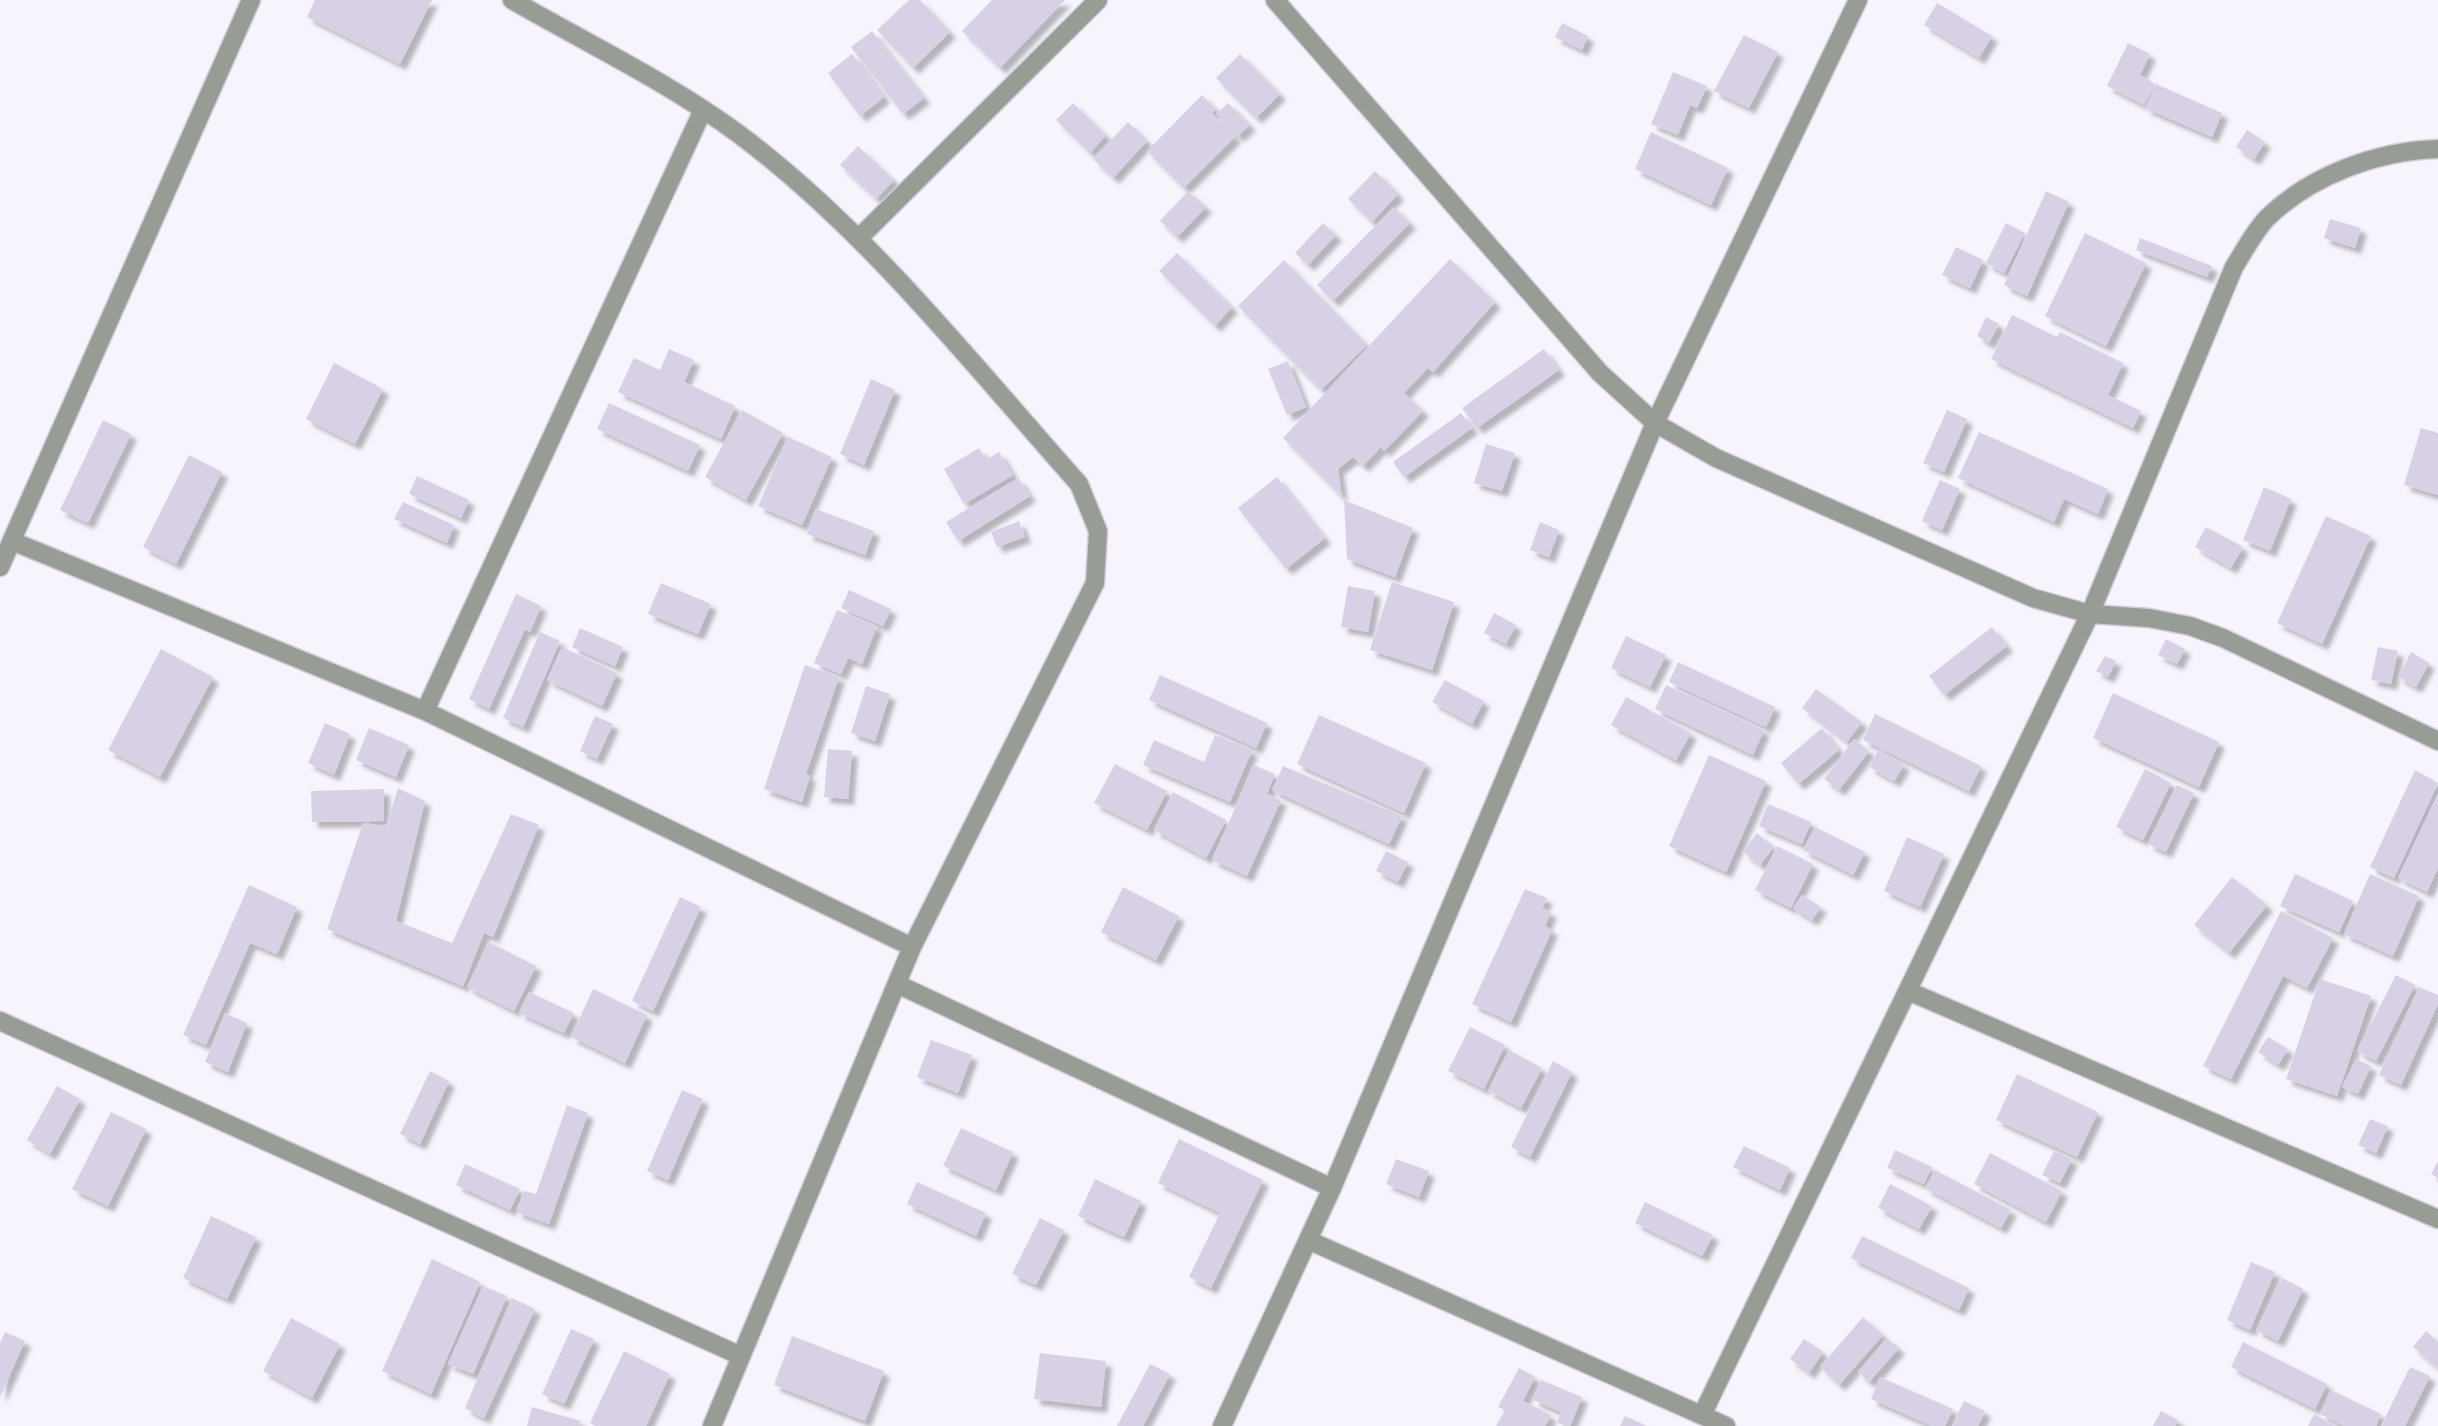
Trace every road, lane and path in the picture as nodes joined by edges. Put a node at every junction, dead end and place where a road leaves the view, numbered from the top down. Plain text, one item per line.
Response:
1 (251, 0) edge
2 (512, 0) edge
3 (1098, 0) edge
4 (1275, 0) edge
5 (1858, 0) edge
6 (703, 110) junction
7 (2438, 149) edge
8 (859, 238) junction
9 (1655, 423) junction
10 (12, 541) junction
11 (0, 568) edge
12 (2090, 614) junction
13 (425, 711) junction
14 (2438, 741) edge
15 (912, 947) junction
16 (897, 984) junction
17 (1908, 991) junction
18 (0, 1021) edge
19 (1332, 1188) junction
20 (2438, 1219) edge
21 (1308, 1240) junction
22 (741, 1356) junction
23 (1702, 1415) junction
24 (712, 1426) edge
25 (1222, 1426) edge
26 (1726, 1426) edge

1 - 10 street
2 - 6 street
3 - 8 street
4 - 9 street
5 - 9 street
6 - 8 street
6 - 13 street
7 - 12 street
8 - 15 street
9 - 12 street
9 - 19 street
10 - 11 street
10 - 13 street
12 - 14 street
12 - 17 street
13 - 15 street
15 - 16 street
16 - 19 street
16 - 22 street
17 - 20 street
17 - 23 street
18 - 22 street
19 - 21 street
21 - 23 street
21 - 25 street
22 - 24 street
23 - 26 street

